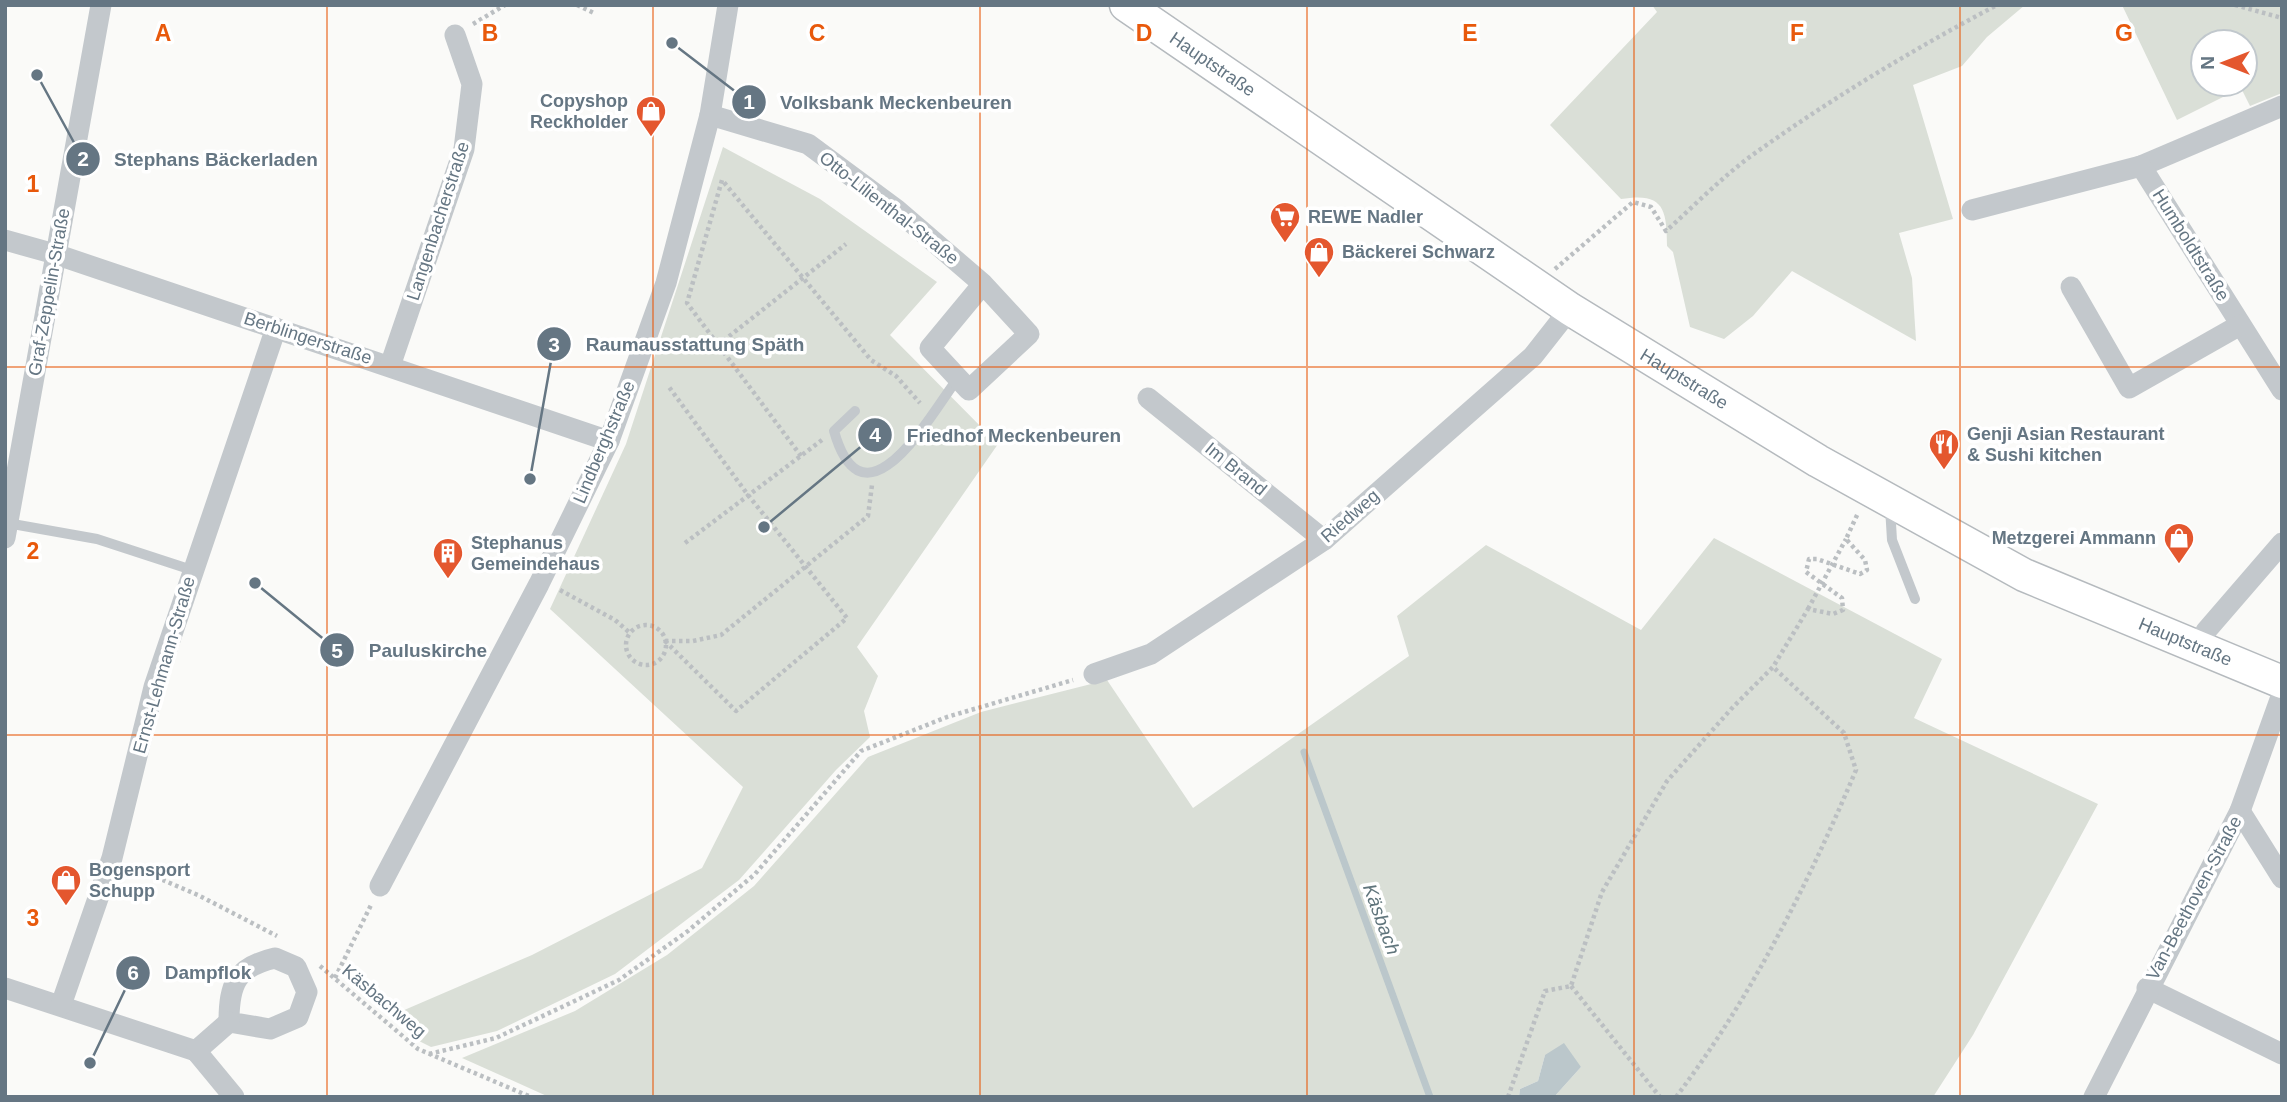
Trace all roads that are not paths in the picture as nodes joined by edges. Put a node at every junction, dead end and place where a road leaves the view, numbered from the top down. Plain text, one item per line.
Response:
1 (101, 5) edge
2 (728, 5) edge
3 (1126, 5) edge
4 (455, 35) road end
5 (2282, 106) edge
6 (710, 115) junction
7 (2141, 166) junction
8 (1972, 210) dead end
9 (5, 240) edge
10 (55, 254) junction
11 (983, 284) junction
12 (2071, 287) dead end
13 (1566, 295) junction
14 (2240, 324) junction
15 (276, 328) junction
16 (390, 366) junction
17 (958, 378) junction
18 (2282, 390) edge
19 (1148, 398) dead end
20 (855, 411) dead end
21 (608, 441) junction
22 (1880, 496) junction
23 (6, 530) edge
24 (1324, 540) junction
25 (2281, 545) edge
26 (192, 570) junction
27 (1914, 599) dead end
28 (2199, 649) junction
29 (1094, 674) road end
30 (2282, 681) edge
31 (2282, 694) edge
32 (2240, 811) junction
33 (2282, 878) edge
34 (380, 886) road end
35 (5, 988) edge
36 (2147, 988) junction
37 (61, 1005) junction
38 (229, 1022) junction
39 (196, 1051) junction
40 (2282, 1054) edge
41 (234, 1097) edge
42 (2094, 1097) edge

1 - 10 street, Graf-Zeppelin-Straße
2 - 6 street, Lindberghstraße
3 - 13 main road, Hauptstraße
4 - 16 street, Langenbacherstraße
5 - 7 street
6 - 11 street, Otto-Lilienthal-Straße
6 - 21 street, Lindberghstraße
7 - 8 street
7 - 14 street, Humboldtstraße
9 - 10 street, Berblingerstraße
10 - 15 street, Berblingerstraße
10 - 23 street, Graf-Zeppelin-Straße
11 - 17 street
11 - 17 street, Otto-Lilienthal-Straße
12 - 14 street
13 - 22 main road, Hauptstraße
13 - 24 street, Riedweg
14 - 18 street, Humboldtstraße
15 - 16 street, Berblingerstraße
15 - 26 street, Ernst-Lehmann-Straße
16 - 21 street, Berblingerstraße
17 - 20 lane
19 - 24 street, Im Brand
21 - 34 street, Lindberghstraße
22 - 27 lane
22 - 28 main road, Hauptstraße
23 - 26 lane
24 - 29 street, Riedweg
25 - 28 street
26 - 37 street, Ernst-Lehmann-Straße
28 - 30 main road, Hauptstraße
31 - 32 street, Van-Beethoven-Straße
32 - 33 street
32 - 36 street, Van-Beethoven-Straße
35 - 37 street
36 - 40 street
36 - 42 street, Van-Beethoven-Straße
37 - 39 street
38 - 38 street
38 - 39 street
39 - 41 street

